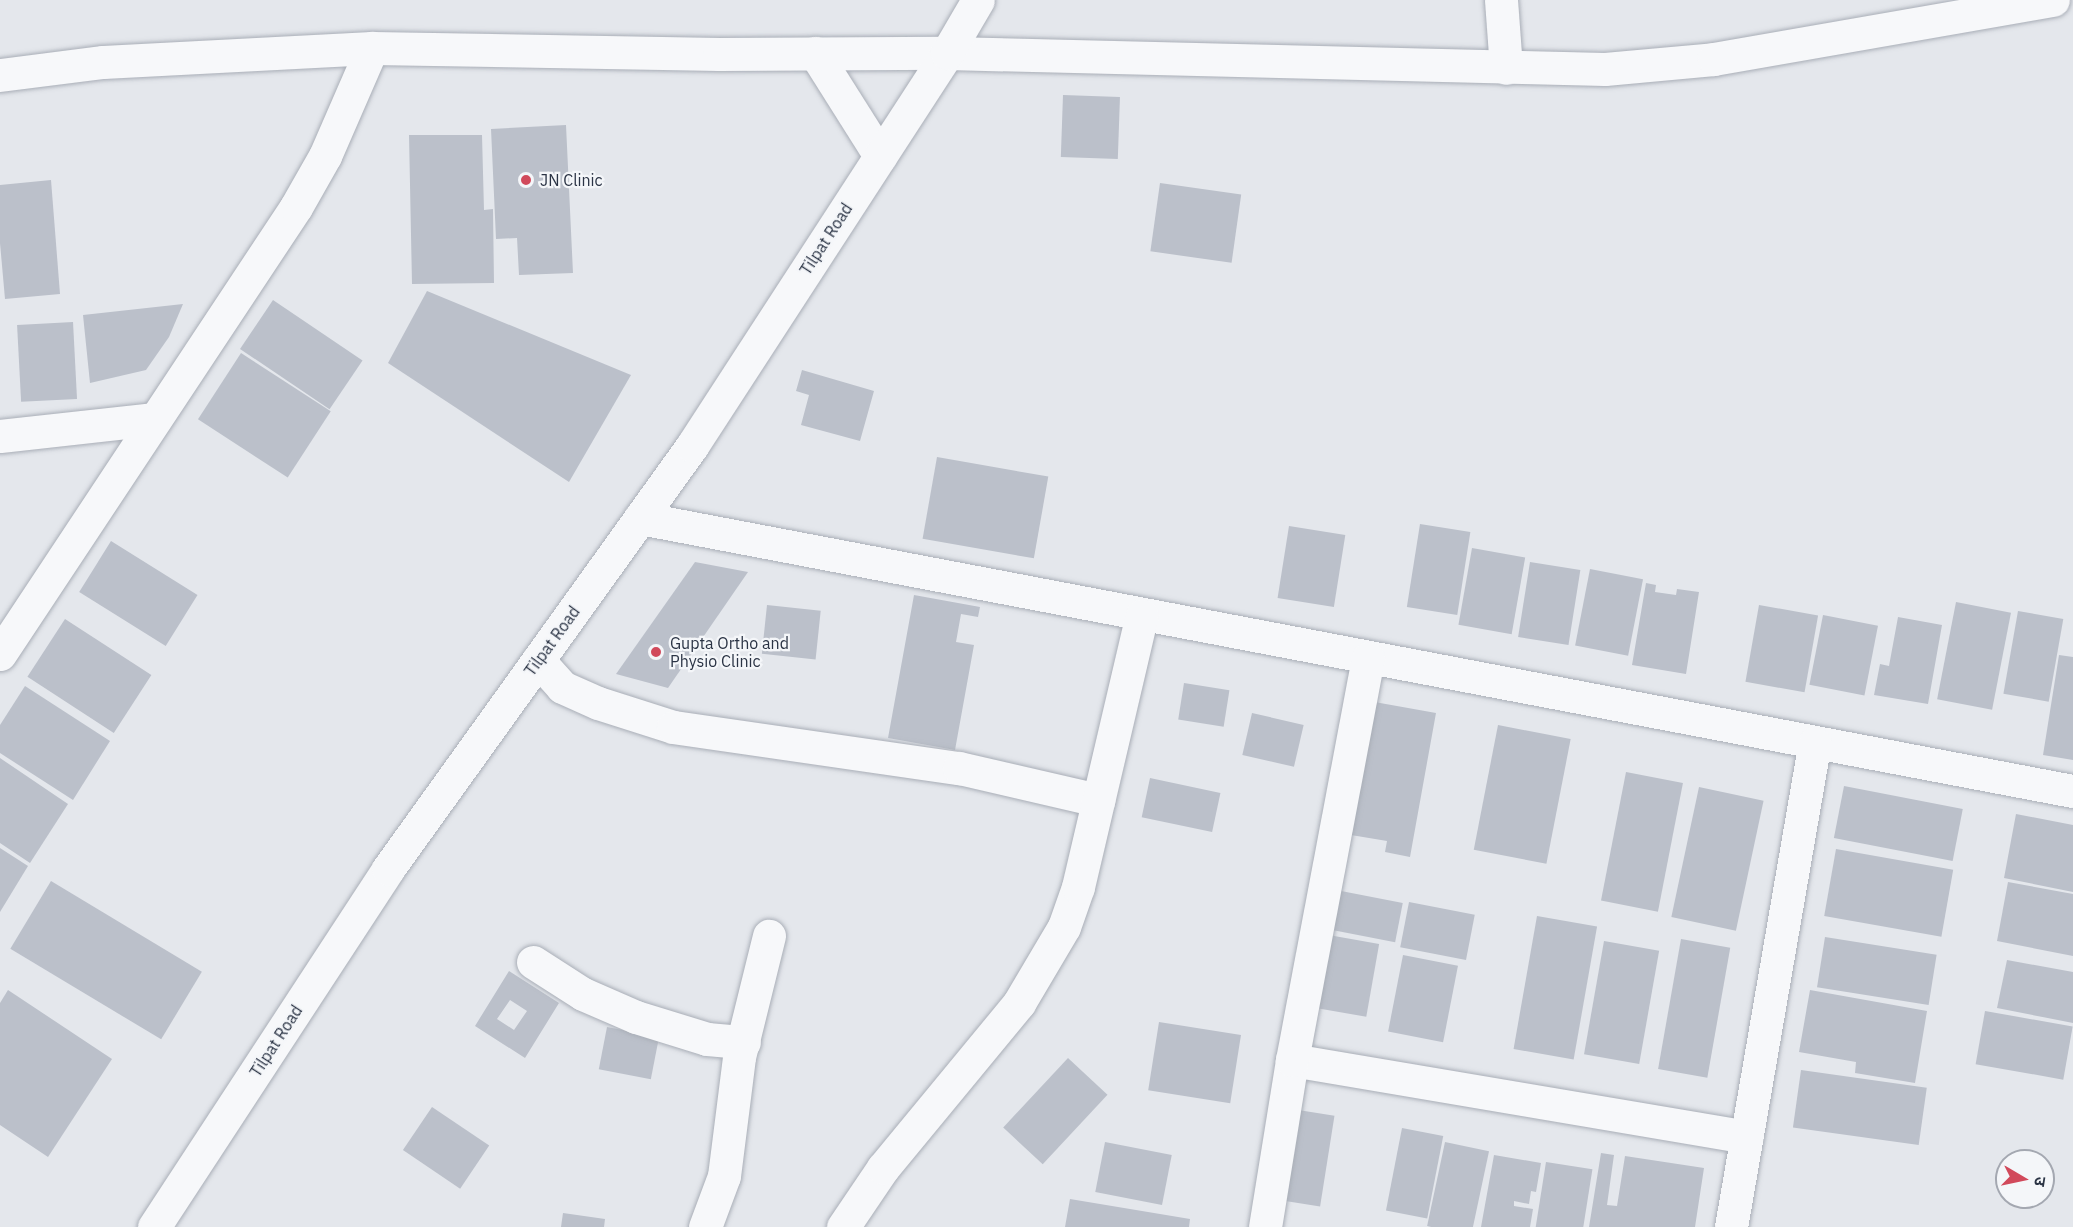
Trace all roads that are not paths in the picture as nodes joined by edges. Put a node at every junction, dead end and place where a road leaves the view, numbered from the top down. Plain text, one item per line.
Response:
1 (978, 0) edge
2 (1501, 0) edge
3 (2053, 0) edge
4 (372, 48) junction
5 (815, 53) junction
6 (947, 53) junction
7 (1506, 68) junction
8 (0, 75) edge
9 (880, 156) junction
10 (155, 419) junction
11 (0, 436) edge
12 (640, 518) junction
13 (1142, 615) junction
14 (0, 654) edge
15 (1368, 657) junction
16 (538, 660) junction
17 (1815, 743) junction
18 (2073, 791) edge
19 (1098, 800) junction
20 (769, 936) dead end
21 (533, 962) dead end
22 (744, 1042) junction
23 (1292, 1060) junction
24 (1747, 1137) junction
25 (154, 1227) edge
26 (705, 1227) edge
27 (843, 1227) edge
28 (1265, 1227) edge
29 (1731, 1227) edge

1 - 6 street, Tilpat Road
2 - 7 street
3 - 7 street
4 - 5 street
4 - 8 street
4 - 10 street
5 - 6 street
5 - 9 street
6 - 7 street
6 - 9 street, Tilpat Road
9 - 12 street, Tilpat Road
10 - 11 street
10 - 14 street
12 - 13 street
12 - 16 street, Tilpat Road
13 - 15 street
13 - 19 street
15 - 17 street
15 - 23 street
16 - 19 street
16 - 25 street, Tilpat Road
17 - 18 street
17 - 24 street
19 - 27 street
20 - 22 street
21 - 22 street
22 - 26 street
23 - 24 street
23 - 28 street
24 - 29 street

